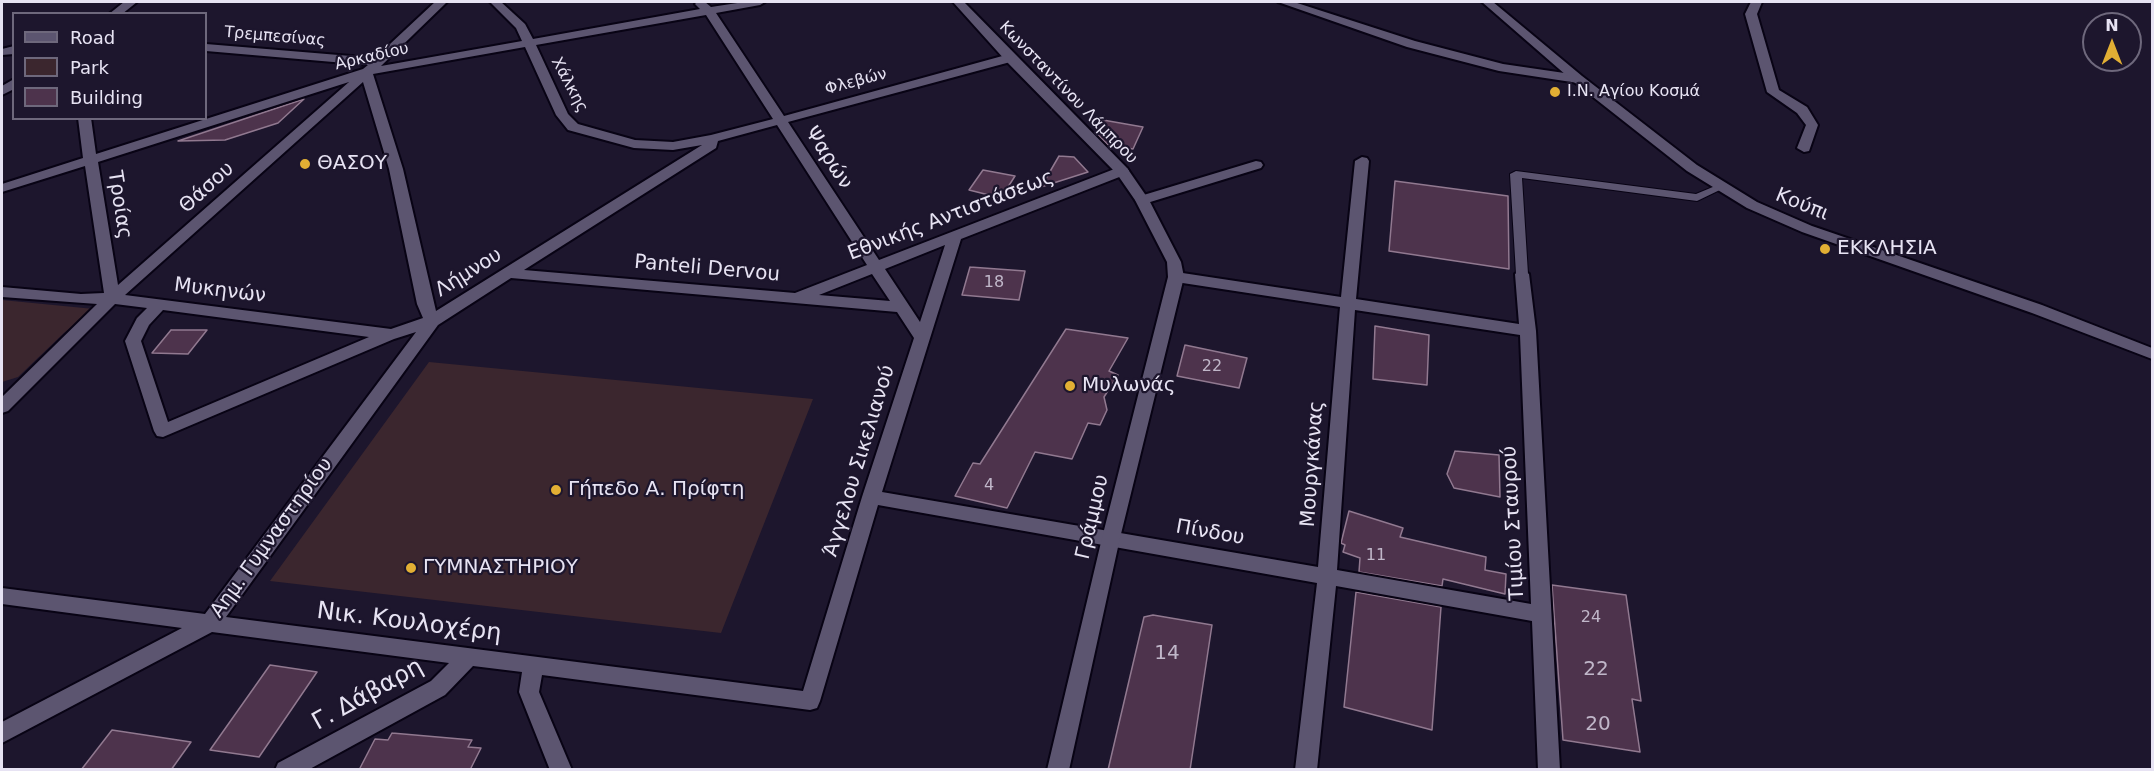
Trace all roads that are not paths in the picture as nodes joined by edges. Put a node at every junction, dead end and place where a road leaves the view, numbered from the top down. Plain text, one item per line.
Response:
1 (131, 2) edge
2 (441, 2) edge
3 (495, 2) edge
4 (697, 2) edge
5 (760, 2) edge
6 (958, 2) edge
7 (1284, 2) edge
8 (1487, 2) edge
9 (1756, 2) edge
10 (709, 11) junction
11 (117, 12) edge
12 (529, 43) junction
13 (207, 47) edge
14 (1010, 58) junction
15 (378, 62) junction
16 (366, 72) junction
17 (1578, 79) junction
18 (780, 119) junction
19 (84, 120) edge
20 (712, 140) junction
21 (1804, 148) dead end
22 (90, 160) junction
23 (1362, 161) dead end
24 (1256, 165) dead end
25 (1122, 171) junction
26 (1720, 187) junction
27 (2, 188) edge
28 (1142, 200) junction
29 (955, 236) junction
30 (874, 266) junction
31 (508, 273) junction
32 (1522, 274) joint
33 (1176, 277) junction
34 (2, 292) edge
35 (112, 298) junction
36 (795, 298) junction
37 (159, 304) junction
38 (1348, 304) junction
39 (902, 307) junction
40 (432, 321) junction
41 (1528, 331) junction
42 (391, 334) junction
43 (922, 338) junction
44 (2152, 354) edge
45 (2, 407) edge
46 (871, 497) junction
47 (1111, 538) junction
48 (1328, 576) junction
49 (2, 596) edge
50 (1541, 614) junction
51 (210, 623) junction
52 (468, 657) junction
53 (533, 665) junction
54 (810, 701) joint
55 (2, 733) edge
56 (286, 770) edge
57 (561, 770) edge
58 (1058, 770) edge
59 (1306, 770) edge
60 (1549, 770) edge

1 - 11 street
2 - 15 street, Θάσου
3 - 12 street, Χάλκης
4 - 10 street, Ψαρών
5 - 10 street, Αρκαδίου
6 - 14 street, Κωνσταντίνου Λάμπρου
7 - 17 street
8 - 17 street, Κούπι
9 - 21 street
10 - 12 street, Αρκαδίου
10 - 18 street, Ψαρών
12 - 16 street, Αρκαδίου
12 - 20 street, Χάλκης
13 - 15 street, Τρεμπεσίνας
14 - 18 street, Φλεβών
14 - 25 street, Κωνσταντίνου Λάμπρου
15 - 16 street, Θάσου
16 - 22 street, Αρκαδίου
16 - 35 street, Θάσου
16 - 40 street, Λήμνου
17 - 26 street, Κούπι
18 - 20 street, Φλεβών
18 - 30 street, Ψαρών
19 - 22 street, Τροίας
20 - 31 street, Λήμνου
22 - 27 street, Αρκαδίου
22 - 35 street, Τροίας
23 - 38 street, Μουργκάνας
24 - 28 street
25 - 28 street, Κωνσταντίνου Λάμπρου
25 - 29 street, Εθνικής Αντιστάσεως
26 - 32 lane
26 - 44 street, Κούπι
28 - 33 street, Κωνσταντίνου Λάμπρου
29 - 30 street, Εθνικής Αντιστάσεως
29 - 43 street, Άγγελου Σικελιανού
30 - 36 street, Εθνικής Αντιστάσεως
30 - 39 street, Ψαρών
31 - 36 street, Panteli Dervou
31 - 40 street, Λήμνου
32 - 41 street, Τιμίου Σταυρού
33 - 38 street
33 - 47 street, Γράμμου
34 - 35 street, Μυκηνών
35 - 37 street, Μυκηνών
35 - 45 street, Θάσου
36 - 39 street, Panteli Dervou
37 - 42 street, Μυκηνών
37 - 42 street
38 - 41 street
38 - 48 street, Μουργκάνας
39 - 43 street, Ψαρών
40 - 42 street, Μυκηνών
40 - 51 street, Αημ. Γυμναστηρίου
41 - 50 street, Τιμίου Σταυρού
43 - 46 street, Άγγελου Σικελιανού
46 - 47 street, Πίνδου
46 - 54 street, Άγγελου Σικελιανού
47 - 48 street, Πίνδου
47 - 58 street, Γράμμου
48 - 50 street, Πίνδου
48 - 59 street, Μουργκάνας
49 - 51 street, Νικ. Κουλοχέρη
50 - 60 street, Τιμίου Σταυρού
51 - 52 street, Νικ. Κουλοχέρη
51 - 55 street, Αημ. Γυμναστηρίου
52 - 53 street, Νικ. Κουλοχέρη
52 - 56 street, Γ. Δάβαρη
53 - 54 street, Νικ. Κουλοχέρη
53 - 57 street

